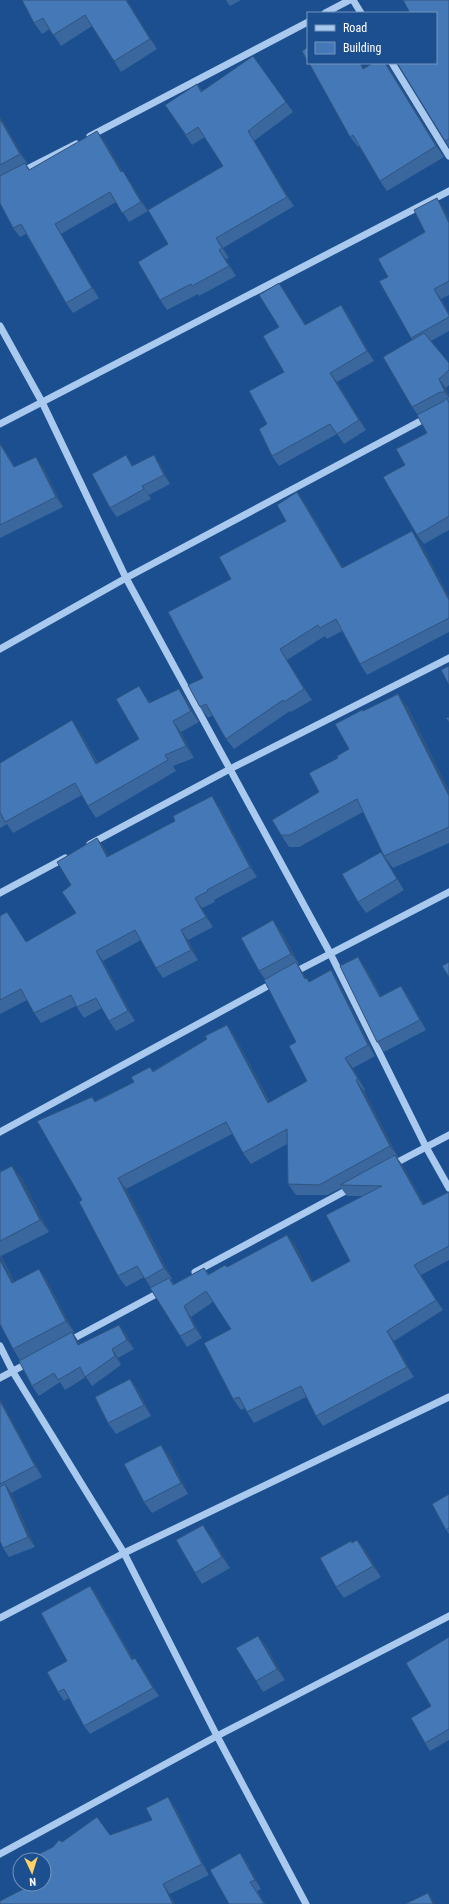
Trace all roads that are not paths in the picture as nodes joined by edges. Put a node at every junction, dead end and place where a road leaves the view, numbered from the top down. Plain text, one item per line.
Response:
1 (352, 0) edge
2 (327, 12) edge
3 (360, 12) edge
4 (307, 23) edge
5 (393, 64) edge
6 (449, 156) edge
7 (14, 176) edge
8 (449, 191) edge
9 (0, 326) edge
10 (42, 402) junction
11 (435, 414) edge
12 (0, 424) edge
13 (126, 578) junction
14 (0, 648) edge
15 (449, 658) edge
16 (230, 768) junction
17 (84, 848) edge
18 (70, 855) edge
19 (449, 892) edge
20 (0, 893) edge
21 (330, 953) junction
22 (288, 976) edge
23 (280, 980) edge
24 (0, 1132) edge
25 (449, 1135) edge
26 (426, 1147) junction
27 (384, 1170) edge
28 (356, 1185) edge
29 (449, 1188) edge
30 (188, 1276) edge
31 (167, 1288) edge
32 (62, 1345) edge
33 (0, 1346) edge
34 (34, 1360) edge
35 (13, 1372) junction
36 (0, 1378) edge
37 (449, 1397) edge
38 (124, 1553) junction
39 (449, 1616) edge
40 (0, 1618) edge
41 (217, 1736) junction
42 (0, 1854) edge
43 (306, 1904) edge

1 - 2 street
1 - 3 street
4 - 7 street
5 - 6 street
8 - 10 street
9 - 10 street
10 - 12 street
10 - 13 street
11 - 13 street
13 - 14 street
13 - 16 street
15 - 16 street
16 - 17 street
16 - 21 street
18 - 20 street
19 - 21 street
21 - 22 street
21 - 26 street
23 - 24 street
25 - 26 street
26 - 27 street
26 - 29 street
28 - 30 street
31 - 32 street
33 - 35 street
34 - 35 street
35 - 36 street
35 - 38 street
37 - 38 street
38 - 40 street
38 - 41 street
39 - 41 street
41 - 42 street
41 - 43 street

